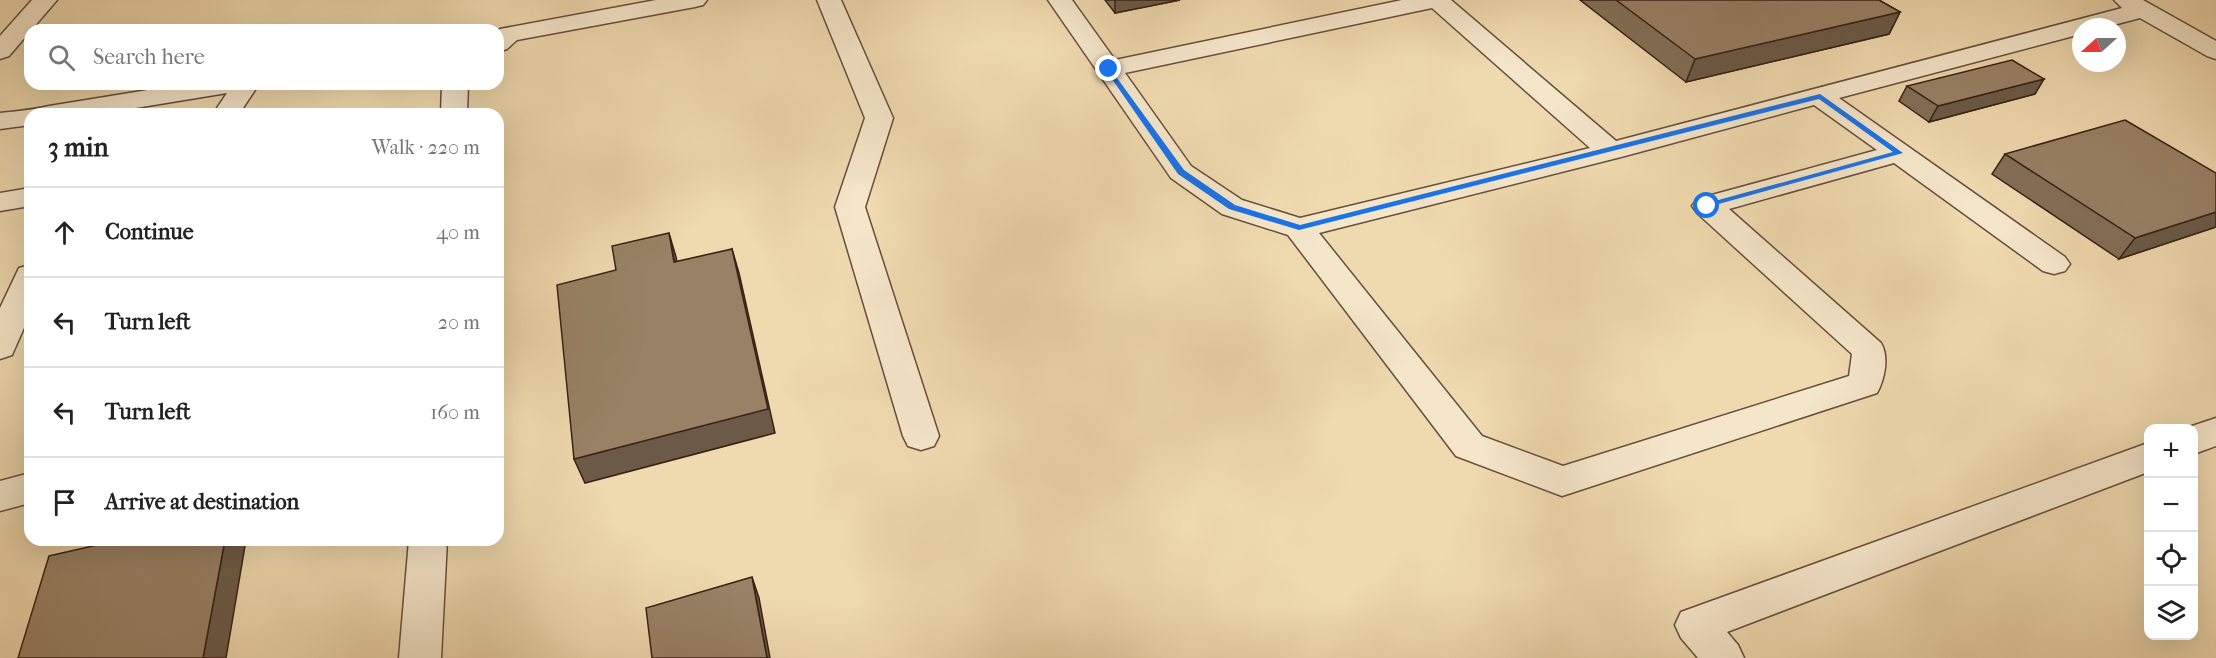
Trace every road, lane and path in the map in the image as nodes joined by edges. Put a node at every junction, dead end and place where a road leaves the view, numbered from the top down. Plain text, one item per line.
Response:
1 (45, 0) edge
2 (694, 0) edge
3 (829, 0) edge
4 (1060, 0) edge
5 (1437, 0) edge
6 (2134, 5) edge
7 (504, 38) edge
8 (0, 51) edge
9 (2216, 51) edge
10 (1109, 69) junction
11 (197, 90) edge
12 (242, 90) edge
13 (455, 90) edge
14 (1820, 97) junction
15 (86, 108) edge
16 (230, 108) edge
17 (454, 108) edge
18 (24, 118) edge
19 (0, 121) edge
20 (1611, 151) junction
21 (1899, 153) junction
22 (24, 198) edge
23 (0, 202) edge
24 (1299, 228) junction
25 (2054, 264) dead end
26 (24, 289) edge
27 (0, 347) edge
28 (2216, 432) edge
29 (921, 436) dead end
30 (2198, 438) edge
31 (2144, 458) edge
32 (24, 490) edge
33 (0, 496) edge
34 (428, 546) edge
35 (420, 658) edge
36 (1723, 658) edge

1 - 8 lane
2 - 7 lane
3 - 29 lane
4 - 10 lane
5 - 10 lane
5 - 20 lane
6 - 9 lane
6 - 14 lane
10 - 24 lane
11 - 15 lane
12 - 16 lane
13 - 17 lane
14 - 20 lane
14 - 21 lane
18 - 19 lane
20 - 24 lane
21 - 24 lane
21 - 25 lane
22 - 23 lane
26 - 27 lane
28 - 30 lane
31 - 36 lane
32 - 33 lane
34 - 35 lane

